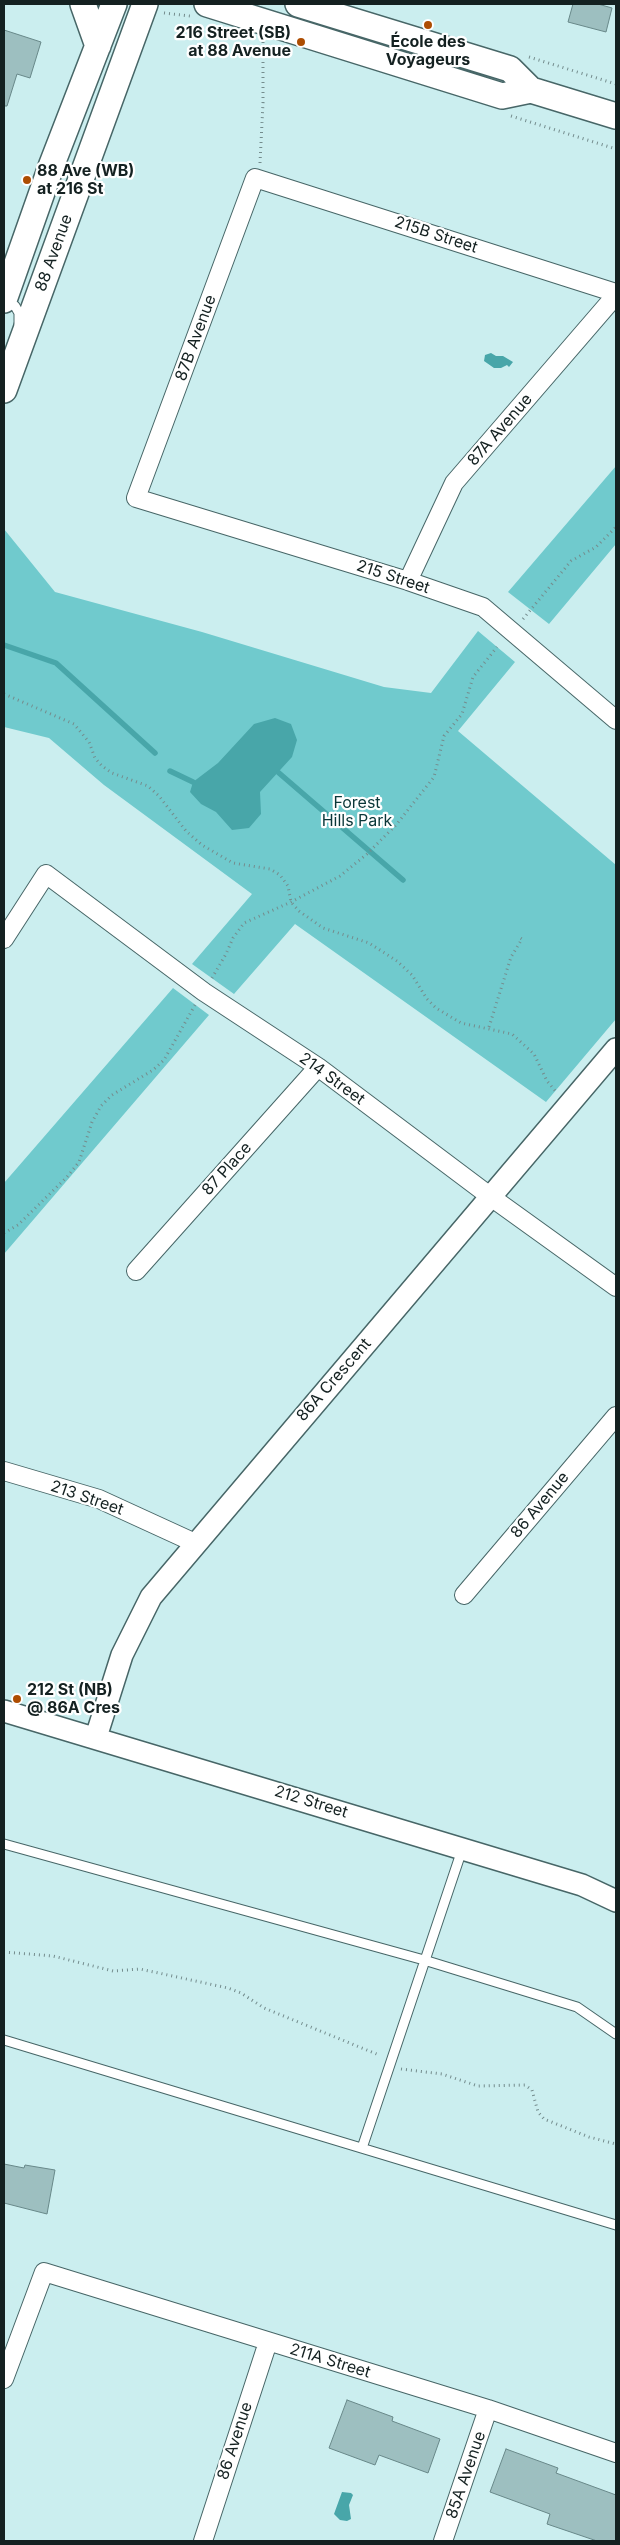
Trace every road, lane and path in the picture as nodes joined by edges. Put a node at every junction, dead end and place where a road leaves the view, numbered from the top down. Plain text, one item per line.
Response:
1 (82, 4) edge
2 (114, 4) edge
3 (145, 4) edge
4 (207, 4) edge
5 (298, 4) edge
6 (263, 39) dead end
7 (98, 46) junction
8 (531, 90) junction
9 (616, 116) edge
10 (257, 178) junction
11 (616, 294) edge
12 (4, 299) edge
13 (19, 349) junction
14 (4, 390) edge
15 (136, 498) joint
16 (616, 527) edge
17 (408, 581) junction
18 (521, 621) dead end
19 (497, 647) dead end
20 (4, 694) edge
21 (615, 718) edge
22 (291, 902) junction
23 (519, 937) dead end
24 (4, 939) edge
25 (204, 992) junction
26 (489, 1027) junction
27 (616, 1049) edge
28 (318, 1067) junction
29 (569, 1104) junction
30 (491, 1197) junction
31 (4, 1233) edge
32 (136, 1271) dead end
33 (616, 1287) edge
34 (616, 1416) edge
35 (4, 1471) edge
36 (195, 1544) junction
37 (464, 1595) dead end
38 (4, 1711) edge
39 (96, 1737) junction
40 (4, 1844) edge
41 (462, 1848) junction
42 (616, 1901) edge
43 (4, 1952) edge
44 (424, 1960) junction
45 (616, 2034) edge
46 (4, 2040) edge
47 (389, 2066) junction
48 (616, 2144) edge
49 (362, 2148) junction
50 (616, 2225) edge
51 (268, 2342) junction
52 (4, 2379) edge
53 (488, 2410) junction
54 (616, 2452) edge
55 (203, 2541) edge
56 (443, 2541) edge

1 - 7 main road
2 - 7 main road, 88 Avenue
3 - 13 main road, 88 Avenue
4 - 8 main road
5 - 8 main road
6 - 10 path
7 - 12 main road, 88 Avenue
8 - 9 main road
10 - 11 street, 215B Street
10 - 15 street, 87B Avenue
11 - 17 street, 87A Avenue
12 - 13 lane
13 - 14 main road, 88 Avenue
15 - 17 street, 215 Street
16 - 18 path
17 - 21 street, 215 Street
19 - 22 path
20 - 22 path
22 - 25 path
22 - 26 path
23 - 26 path
24 - 25 street, 214 Street
25 - 28 street, 214 Street
25 - 31 path
26 - 29 path
27 - 29 street, 86A Crescent
28 - 30 street, 214 Street
28 - 32 street, 87 Place
29 - 30 street, 86A Crescent
30 - 33 street, 214 Street
30 - 36 street, 86A Crescent
34 - 37 street, 86 Avenue
35 - 36 street, 213 Street
36 - 39 street, 86A Crescent
38 - 39 street, 212 Street
39 - 41 street, 212 Street
40 - 44 lane
41 - 42 street, 212 Street
41 - 44 lane
43 - 47 path
44 - 45 lane
44 - 47 lane
46 - 49 lane
47 - 48 path
47 - 49 lane
49 - 50 lane
51 - 52 street, 211A Street
51 - 53 street, 211A Street
51 - 55 street, 86 Avenue
53 - 54 street, 211A Street
53 - 56 street, 85A Avenue

